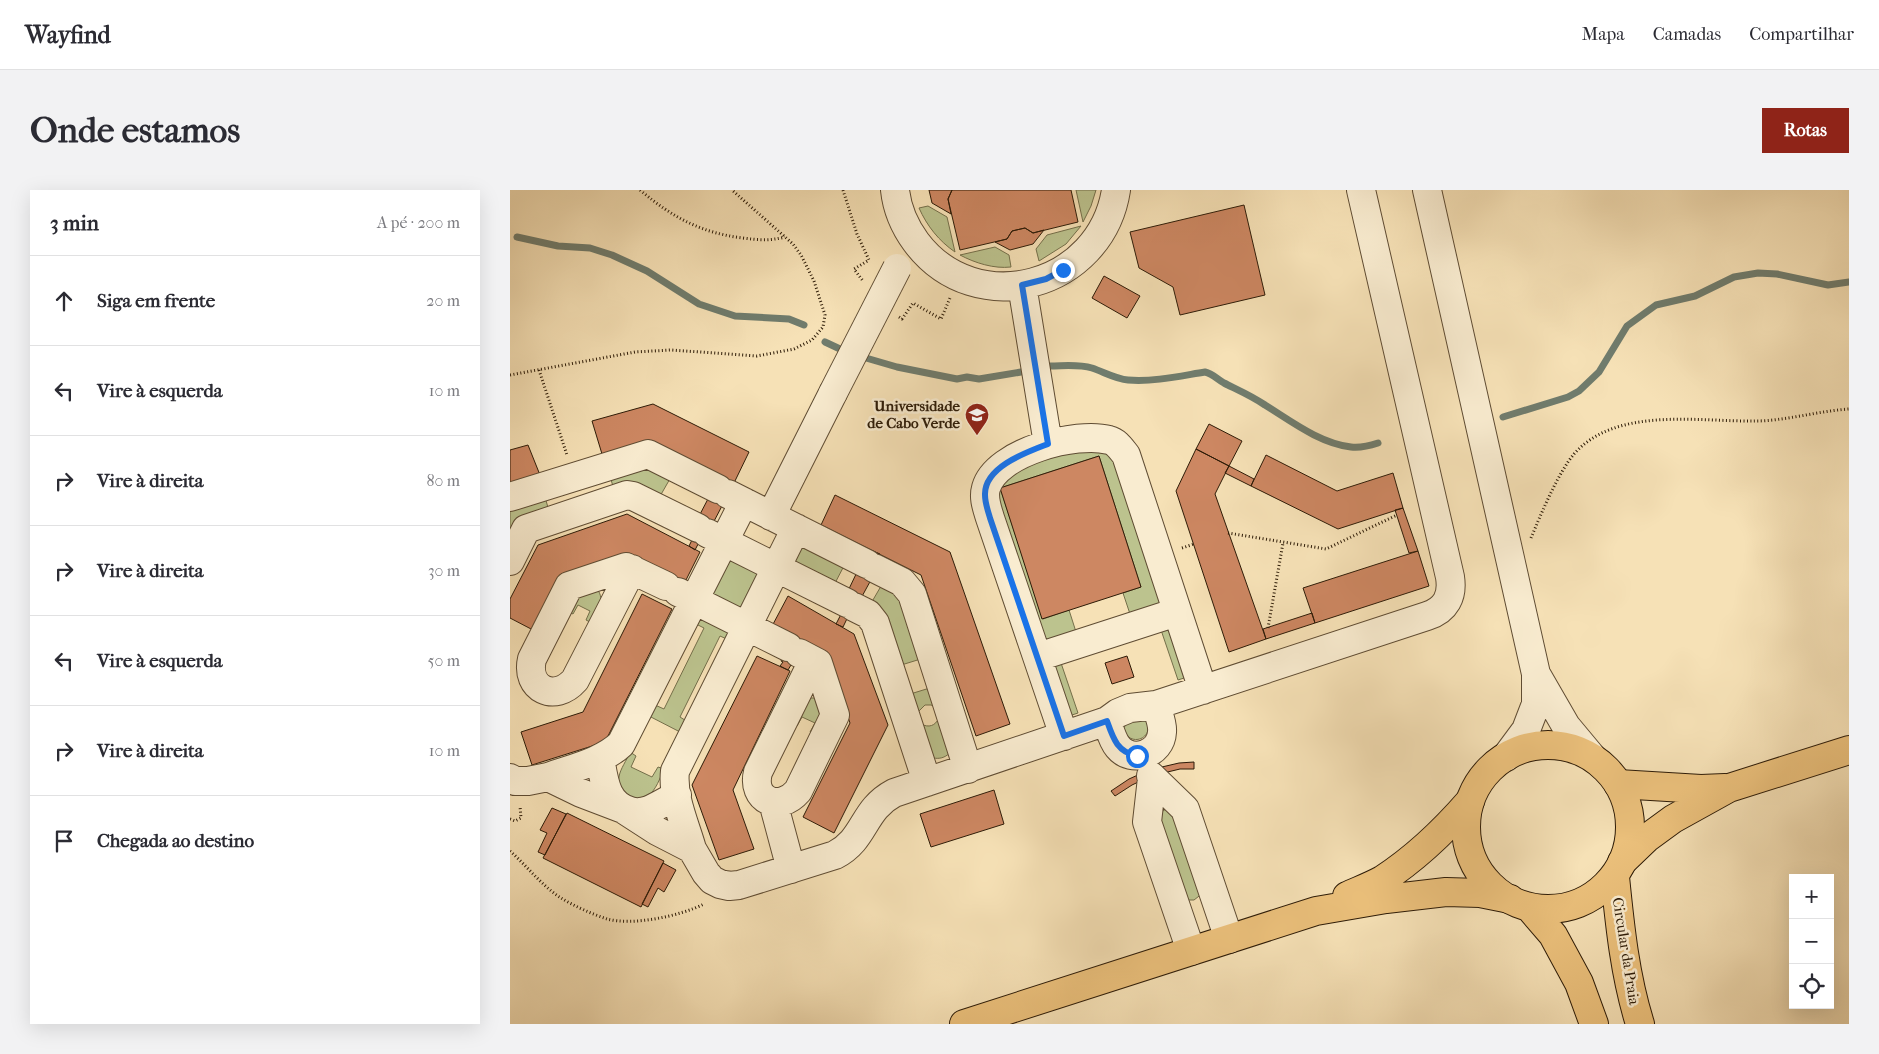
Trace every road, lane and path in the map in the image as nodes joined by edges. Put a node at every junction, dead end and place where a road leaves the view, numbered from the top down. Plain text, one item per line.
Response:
1 (640, 190) edge
2 (732, 190) edge
3 (844, 190) edge
4 (895, 190) edge
5 (1116, 190) edge
6 (1360, 190) edge
7 (1427, 190) edge
8 (785, 237) junction
9 (921, 248) junction
10 (960, 277) junction
11 (864, 282) dead end
12 (1025, 298) junction
13 (895, 314) dead end
14 (539, 370) junction
15 (510, 375) edge
16 (1849, 409) edge
17 (1046, 432) junction
18 (575, 477) junction
19 (729, 495) junction
20 (510, 497) edge
21 (1397, 515) dead end
22 (771, 516) junction
23 (796, 528) junction
24 (1228, 533) dead end
25 (709, 534) junction
26 (1530, 540) dead end
27 (1283, 543) junction
28 (510, 561) edge
29 (777, 568) junction
30 (632, 569) junction
31 (679, 593) junction
32 (1177, 612) junction
33 (746, 627) junction
34 (1268, 628) dead end
35 (800, 654) junction
36 (1038, 657) junction
37 (1536, 674) junction
38 (520, 677) edge
39 (1203, 690) junction
40 (1156, 705) junction
41 (1107, 721) junction
42 (1064, 736) junction
43 (1849, 750) edge
44 (1590, 756) junction
45 (600, 758) junction
46 (1506, 758) junction
47 (968, 768) junction
48 (1149, 770) junction
49 (548, 777) junction
50 (510, 778) edge
51 (927, 782) junction
52 (1618, 784) junction
53 (1728, 788) junction
54 (677, 796) junction
55 (1470, 801) junction
56 (773, 802) junction
57 (623, 809) junction
58 (692, 848) junction
59 (510, 851) edge
60 (792, 869) junction
61 (1618, 870) junction
62 (720, 884) junction
63 (1519, 903) junction
64 (1316, 911) junction
65 (1229, 939) junction
66 (1191, 951) junction
67 (964, 1024) edge
68 (1594, 1024) edge
69 (1640, 1024) edge

1 - 8 path
2 - 8 path
3 - 11 path
4 - 9 street
5 - 12 street
6 - 39 street
7 - 37 street
8 - 14 path
9 - 10 street
9 - 22 street, bridge
10 - 12 street
10 - 13 path
12 - 17 street
14 - 15 path
14 - 18 path
16 - 26 path
17 - 32 street
17 - 36 street
18 - 19 street
18 - 20 street
19 - 22 street
19 - 25 street
21 - 27 path
22 - 23 street
23 - 29 street
23 - 47 street
24 - 27 path
25 - 28 street
25 - 29 street
25 - 31 street
27 - 34 path
29 - 33 street
29 - 51 street
30 - 31 street
30 - 38 street
30 - 38 street
31 - 33 street
31 - 45 street
32 - 36 street
32 - 39 street
33 - 35 street
33 - 54 street
35 - 56 street
35 - 56 street
36 - 42 street
37 - 44 street
37 - 46 street
39 - 40 street
40 - 41 street
40 - 48 street
41 - 42 street
41 - 48 street
42 - 47 street
43 - 53 main road
44 - 46 main road
44 - 52 main road
45 - 49 street
45 - 57 street
46 - 55 main road
47 - 51 street
48 - 65 street
48 - 66 street
49 - 50 street
49 - 57 street
51 - 60 street
52 - 53 main road
52 - 61 main road
53 - 61 main road
54 - 57 street
54 - 58 street
55 - 63 main road
55 - 64 main road
56 - 60 street
57 - 58 street
58 - 62 street
59 - 62 path
60 - 62 street
61 - 63 main road
61 - 69 main road, Circular da Praia
63 - 64 main road
63 - 68 main road
64 - 65 main road
65 - 66 main road
66 - 67 main road

